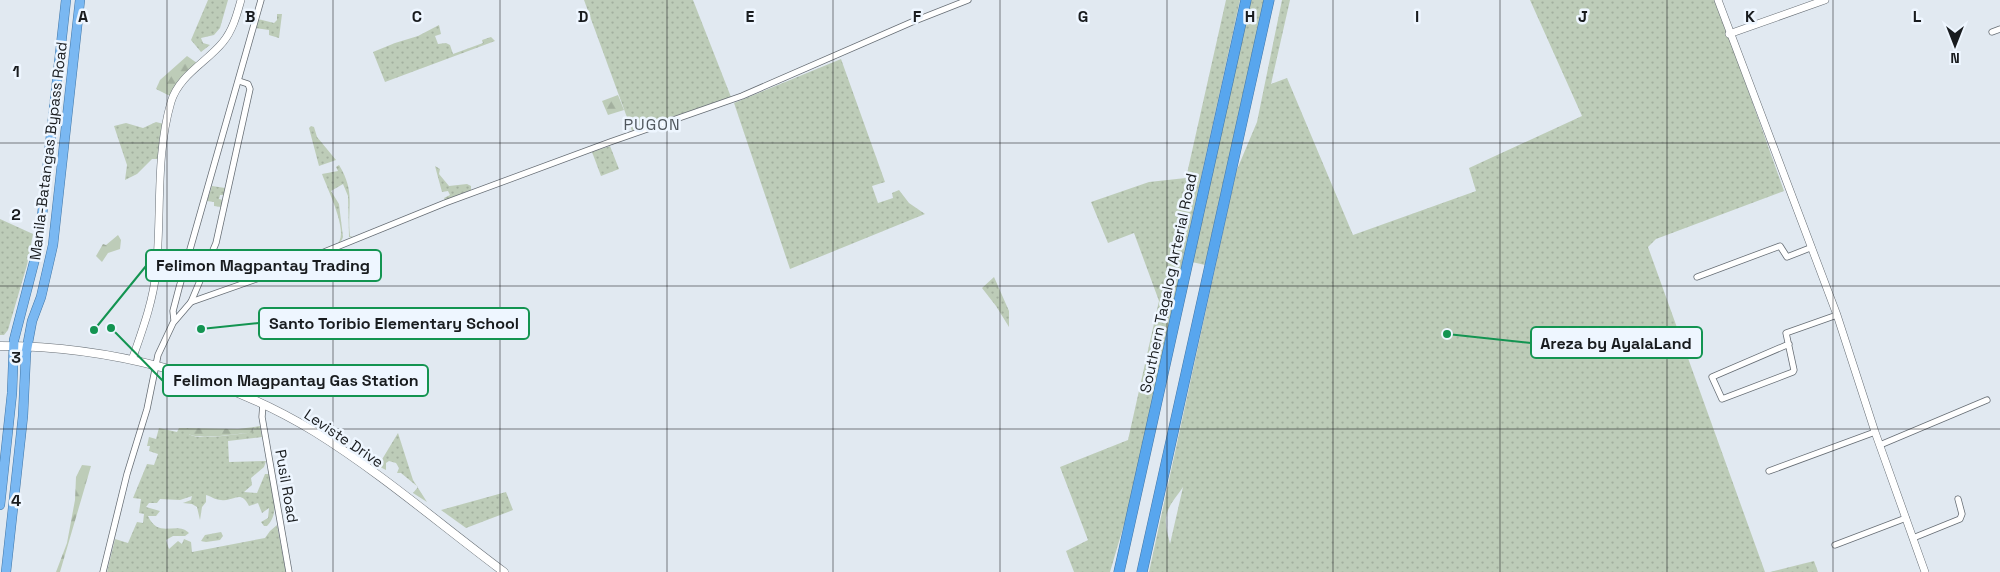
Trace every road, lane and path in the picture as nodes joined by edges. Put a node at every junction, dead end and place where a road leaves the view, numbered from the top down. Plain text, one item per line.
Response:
1 (66, 0) edge
2 (80, 0) edge
3 (241, 0) edge
4 (261, 0) edge
5 (968, 0) edge
6 (1246, 0) edge
7 (1269, 0) edge
8 (1718, 0) edge
9 (1822, 1) edge
10 (2000, 29) edge
11 (1992, 32) dead end
12 (1729, 34) junction
13 (62, 39) junction
14 (76, 41) junction
15 (239, 81) junction
16 (1810, 248) junction
17 (1697, 277) dead end
18 (191, 302) junction
19 (1836, 315) junction
20 (174, 320) junction
21 (1789, 344) junction
22 (0, 346) edge
23 (13, 346) junction
24 (27, 346) junction
25 (132, 360) junction
26 (156, 366) junction
27 (1987, 400) dead end
28 (263, 404) junction
29 (1875, 432) junction
30 (1880, 445) junction
31 (1769, 471) dead end
32 (1958, 499) dead end
33 (0, 506) edge
34 (1906, 518) junction
35 (1913, 538) junction
36 (1836, 545) dead end
37 (6, 572) edge
38 (103, 572) edge
39 (289, 572) edge
40 (504, 572) edge
41 (1119, 572) edge
42 (1142, 572) edge
43 (1925, 572) edge

1 - 13 highway, Manila-Batangas Bypass Road
2 - 14 highway, Manila-Batangas Bypass Road
3 - 25 street
4 - 15 street
5 - 18 street
6 - 41 highway, Southern Tagalog Arterial Road
7 - 42 highway
8 - 12 street
9 - 12 street
10 - 11 street
12 - 16 street
13 - 14 highway
13 - 23 highway, Manila-Batangas Bypass Road
14 - 24 highway, Manila-Batangas Bypass Road
15 - 18 street
15 - 20 street
16 - 17 street
16 - 19 street
18 - 20 street
19 - 21 street
19 - 29 street
20 - 26 street
21 - 21 street
22 - 23 main road, Leviste Drive
23 - 24 main road, Leviste Drive
23 - 33 highway, Manila-Batangas Bypass Road
24 - 25 main road, Leviste Drive
24 - 37 highway, Manila-Batangas Bypass Road
25 - 26 main road, Leviste Drive
26 - 28 main road, Leviste Drive
26 - 38 street
27 - 30 street
28 - 39 street, Pusil Road
28 - 40 main road, Leviste Drive
29 - 30 street
29 - 31 street
30 - 34 street
32 - 35 street
34 - 35 street
34 - 36 street
35 - 43 street

